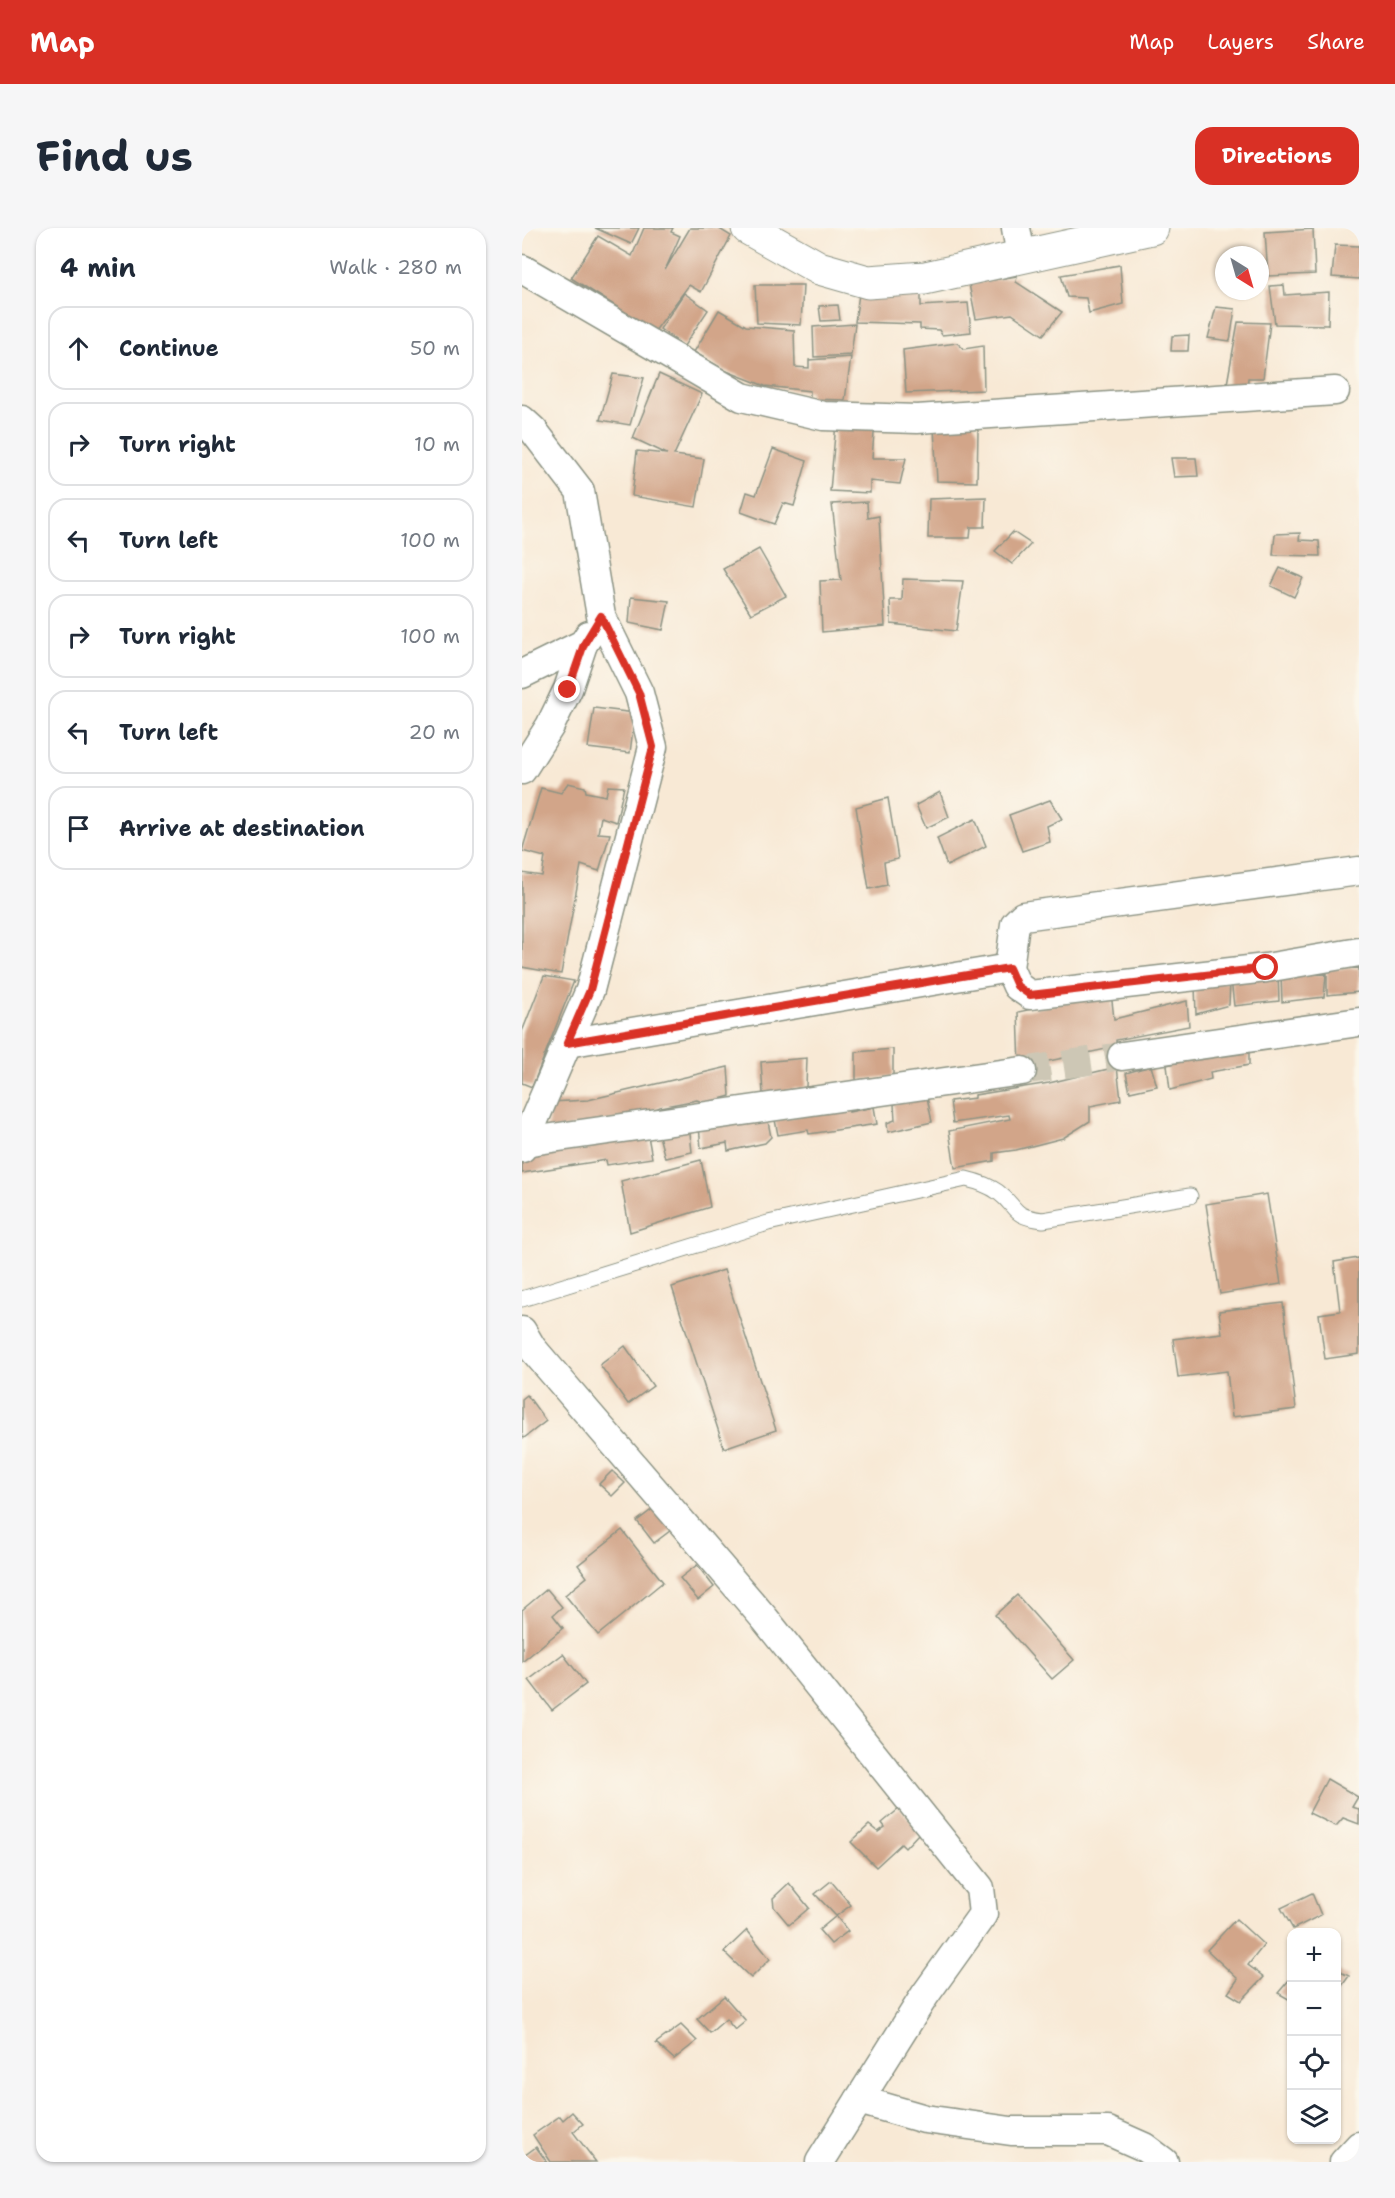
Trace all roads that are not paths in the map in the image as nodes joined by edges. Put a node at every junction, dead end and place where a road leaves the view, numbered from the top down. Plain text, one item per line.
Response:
1 (748, 228) edge
2 (1152, 228) edge
3 (1019, 242) edge
4 (522, 268) edge
5 (1335, 391) dead end
6 (522, 420) edge
7 (601, 616) junction
8 (584, 644) junction
9 (522, 674) edge
10 (522, 770) edge
11 (1359, 871) edge
12 (1359, 952) edge
13 (1009, 968) junction
14 (1359, 1022) edge
15 (567, 1043) junction
16 (1122, 1056) tunnel mouth
17 (1022, 1071) tunnel mouth
18 (523, 1145) edge
19 (1190, 1196) dead end
20 (522, 1299) edge
21 (525, 1344) edge
22 (859, 2100) junction
23 (1359, 2146) edge
24 (820, 2162) edge
25 (1164, 2162) edge
26 (1344, 2162) edge

1 - 3 street
2 - 3 street
4 - 5 street
6 - 7 street
7 - 8 street
7 - 15 street
8 - 9 street
8 - 10 street
11 - 13 street
12 - 13 street
13 - 15 street
14 - 16 street
15 - 18 street
17 - 18 street
19 - 20 lane
21 - 22 street
22 - 24 street
22 - 25 street
23 - 26 street

